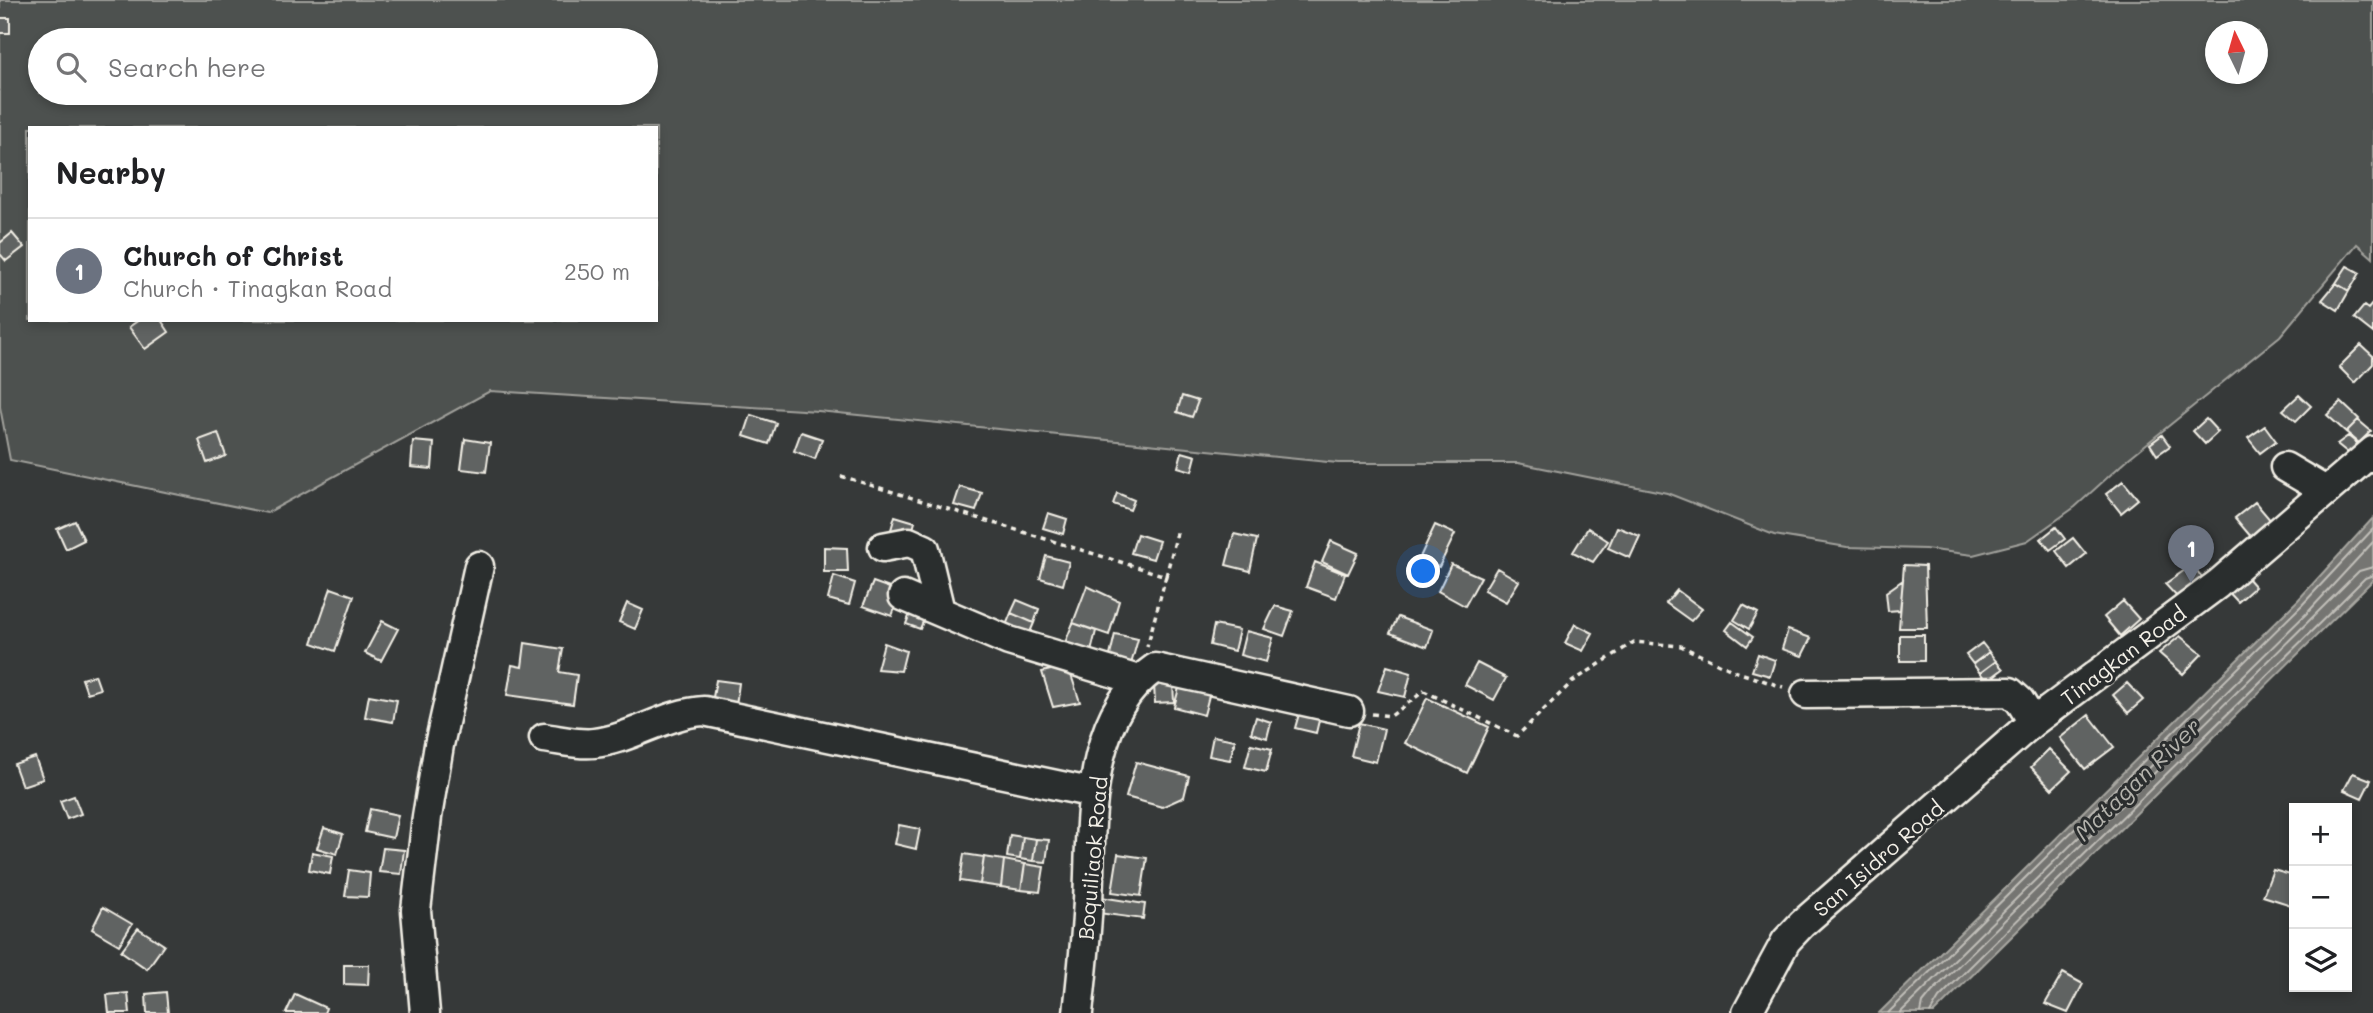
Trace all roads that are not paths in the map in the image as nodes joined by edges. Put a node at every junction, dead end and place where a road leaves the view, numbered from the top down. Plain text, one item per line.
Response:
1 (2373, 451) edge
2 (2285, 467) dead end
3 (2324, 490) junction
4 (883, 547) dead end
5 (480, 566) dead end
6 (903, 596) dead end
7 (940, 611) junction
8 (1138, 680) junction
9 (1806, 694) road end
10 (1349, 711) road end
11 (2033, 722) junction
12 (544, 738) dead end
13 (1094, 793) junction
14 (425, 1013) edge
15 (1078, 1013) edge
16 (1747, 1013) edge

1 - 3 street, Tinagkan Road
2 - 3 street
3 - 11 street, Tinagkan Road
4 - 7 street
5 - 14 street
6 - 7 street
7 - 8 street
8 - 10 street
8 - 13 street, Boquiliaok Road
9 - 11 street
11 - 16 street, San Isidro Road
12 - 13 street
13 - 15 street, Boquiliaok Road

